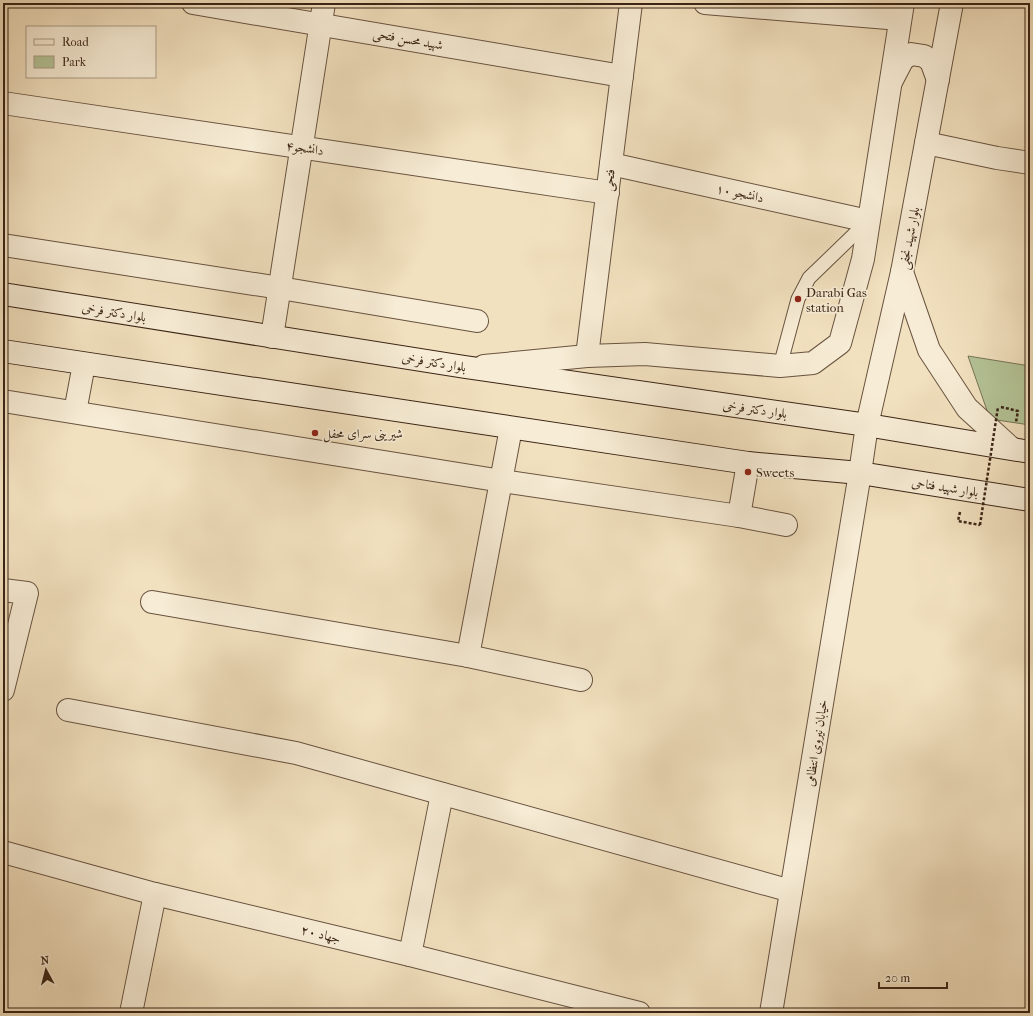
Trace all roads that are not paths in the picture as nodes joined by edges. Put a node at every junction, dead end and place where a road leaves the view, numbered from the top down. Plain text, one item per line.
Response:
1 (193, 3) edge
2 (324, 3) edge
3 (631, 3) edge
4 (705, 3) edge
5 (952, 3) edge
6 (902, 11) edge
7 (320, 24) junction
8 (622, 76) junction
9 (938, 80) junction
10 (891, 82) junction
11 (3, 103) edge
12 (926, 143) junction
13 (301, 147) junction
14 (1030, 162) edge
15 (611, 164) junction
16 (608, 193) junction
17 (868, 221) junction
18 (3, 245) edge
19 (902, 272) junction
20 (280, 288) junction
21 (3, 294) edge
22 (477, 321) dead end
23 (272, 336) junction
24 (3, 351) edge
25 (587, 356) junction
26 (84, 364) junction
27 (780, 366) junction
28 (465, 367) junction
29 (3, 401) edge
30 (75, 412) junction
31 (867, 424) junction
32 (511, 428) junction
33 (1021, 450) edge
34 (748, 463) junction
35 (860, 473) junction
36 (502, 481) junction
37 (1030, 500) edge
38 (739, 516) junction
39 (786, 525) dead end
40 (3, 590) edge
41 (152, 602) dead end
42 (468, 656) junction
43 (581, 680) dead end
44 (3, 690) edge
45 (68, 710) dead end
46 (442, 794) junction
47 (3, 852) edge
48 (791, 891) junction
49 (155, 894) junction
50 (410, 955) junction
51 (131, 1013) edge
52 (639, 1013) edge
53 (771, 1013) edge

1 - 7 street, شهید محسن فتحی
2 - 7 street
3 - 8 street, فتحی
4 - 6 street
5 - 9 street, بلوار شهید نجفی
6 - 10 street
7 - 8 street, شهید محسن فتحی
7 - 13 street
8 - 15 street, فتحی
9 - 10 street
9 - 12 street, بلوار شهید نجفی
10 - 17 street
11 - 13 street, دانشجو۴
12 - 14 street
12 - 19 street, بلوار شهید نجفی
13 - 16 street, دانشجو۴
13 - 20 street
15 - 16 street, فتحی
15 - 17 street, دانشجو ۱۰
16 - 25 street, فتحی
17 - 27 lane
17 - 27 street
18 - 20 street
19 - 31 street, بلوار شهید نجفی
19 - 33 street
20 - 22 street
20 - 23 street
21 - 23 street, بلوار دکتر فرخی
23 - 28 street, بلوار دکتر فرخی
24 - 26 street
25 - 27 street
25 - 28 street
26 - 30 street
26 - 32 street
28 - 31 street, بلوار دکتر فرخی
29 - 30 street
30 - 36 street
31 - 33 street
31 - 35 street, بلوار شهید نجفی
32 - 34 street
32 - 36 street
34 - 35 street
34 - 38 street
35 - 37 street, بلوار شهید فتاحی
35 - 48 street, خیابان نیروی انتظامی
36 - 38 street
36 - 42 street
38 - 39 street
40 - 44 street
41 - 42 street
42 - 43 street
45 - 46 street
46 - 48 street
46 - 50 street
47 - 49 street, جهاد ۲۰
48 - 53 street, خیابان نیروی انتظامی
49 - 50 street, جهاد ۲۰
49 - 51 street
50 - 52 street, جهاد ۲۰

